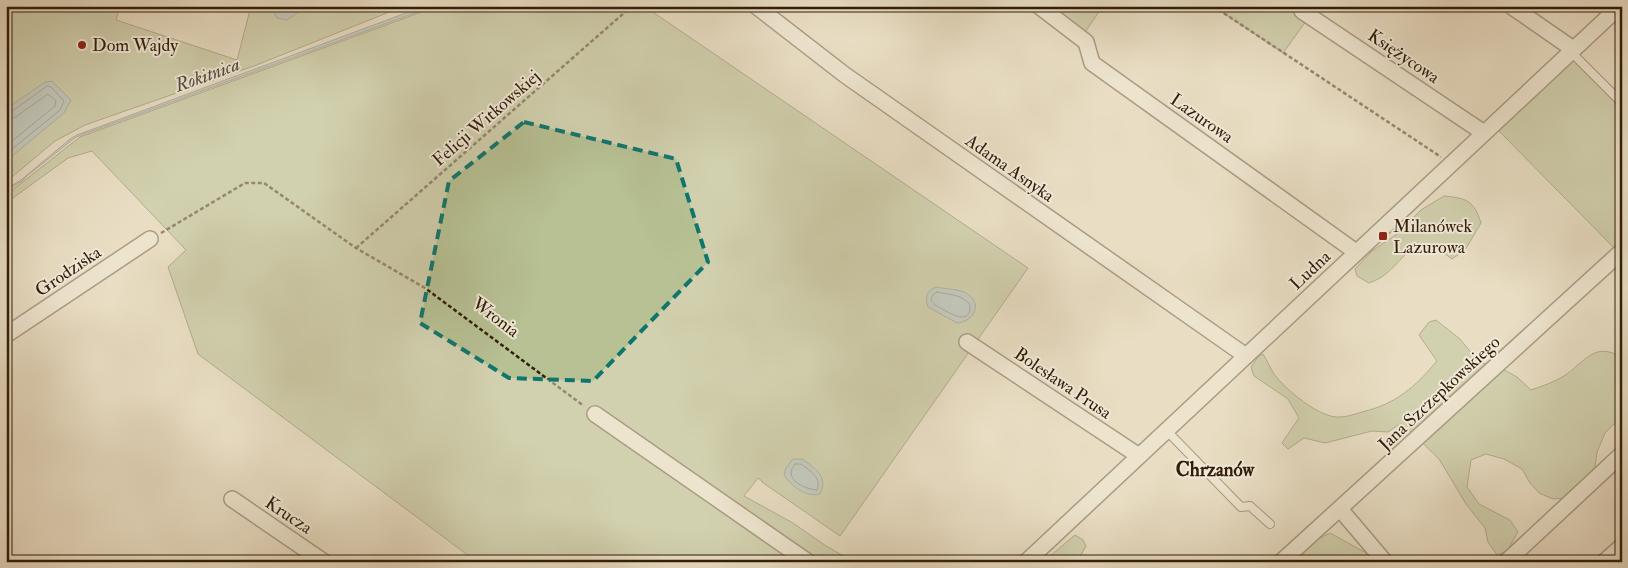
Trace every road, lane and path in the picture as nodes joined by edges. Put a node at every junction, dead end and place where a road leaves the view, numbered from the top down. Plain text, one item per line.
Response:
1 (632, 6) edge
2 (756, 6) edge
3 (1039, 6) edge
4 (1213, 6) edge
5 (1511, 6) edge
6 (1620, 6) edge
7 (1302, 11) dead end
8 (1572, 51) junction
9 (1618, 99) dead end
10 (1484, 132) junction
11 (1450, 164) junction
12 (150, 239) joint
13 (356, 248) junction
14 (1622, 251) edge
15 (1356, 252) junction
16 (6, 335) edge
17 (967, 342) dead end
18 (1246, 356) junction
19 (595, 414) joint
20 (1166, 430) junction
21 (1622, 454) edge
22 (1139, 456) junction
23 (232, 499) dead end
24 (1340, 509) junction
25 (1270, 524) dead end
26 (1622, 546) edge
27 (324, 562) edge
28 (808, 562) edge
29 (1026, 562) edge
30 (1281, 562) edge
31 (1385, 562) edge
32 (1506, 562) edge
33 (1604, 562) edge

1 - 13 path, Felicji Witkowskiej
2 - 18 street, Adama Asnyka
3 - 15 street, Lazurowa
4 - 11 path
5 - 8 street
6 - 8 street, Ludna
7 - 10 street, Księżycowa
8 - 9 lane
8 - 10 street, Ludna
10 - 11 street, Ludna
11 - 15 street, Ludna
12 - 13 path, Wronia
12 - 16 street, Grodziska
13 - 19 path, Wronia
14 - 24 street, Jana Szczepkowskiego
15 - 18 street, Ludna
17 - 22 street, Bolesława Prusa
18 - 20 street, Ludna
19 - 28 street
20 - 22 street, Ludna
20 - 25 lane
21 - 32 street
22 - 29 street, Ludna
23 - 27 street, Krucza
24 - 30 street, Jana Szczepkowskiego
24 - 31 street
26 - 33 street

